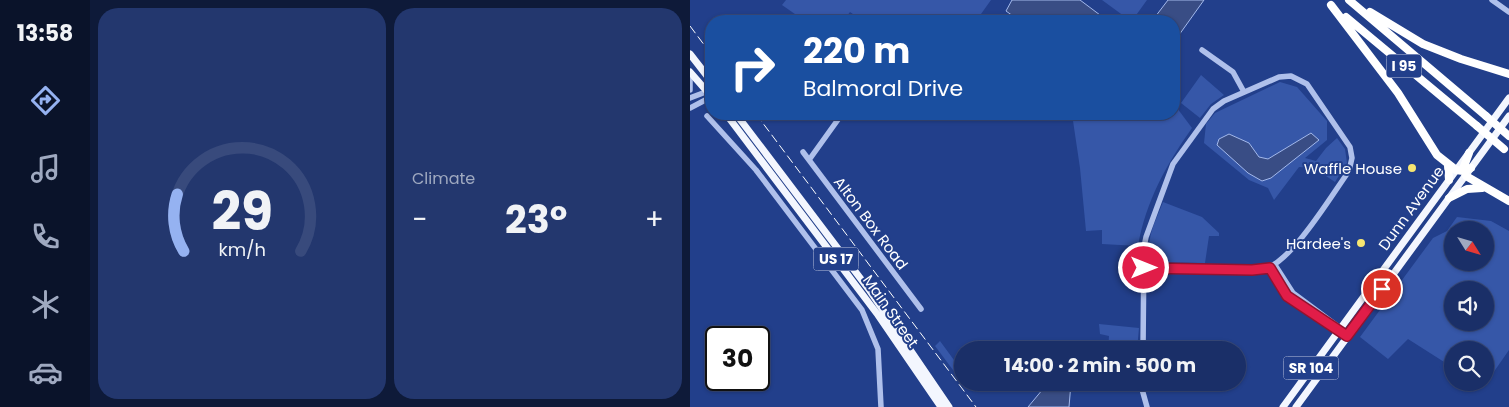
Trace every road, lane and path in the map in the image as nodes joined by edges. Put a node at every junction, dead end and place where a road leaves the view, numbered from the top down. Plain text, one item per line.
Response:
1 (1350, 0) edge
2 (1492, 0) edge
3 (1328, 2) edge
4 (1509, 12) edge
5 (1202, 50) dead end
6 (690, 54) edge
7 (690, 72) edge
8 (1507, 72) edge
9 (705, 73) edge
10 (690, 80) edge
11 (705, 88) edge
12 (690, 90) edge
13 (1244, 92) junction
14 (705, 95) edge
15 (690, 98) edge
16 (705, 98) edge
17 (1509, 98) edge
18 (690, 108) edge
19 (1509, 116) edge
20 (711, 120) edge
21 (731, 120) edge
22 (741, 120) edge
23 (838, 120) edge
24 (1509, 136) edge
25 (1506, 151) edge
26 (802, 152) dead end
27 (1469, 153) joint
28 (809, 160) junction
29 (1448, 166) junction
30 (1471, 168) joint
31 (1462, 172) junction
32 (1449, 180) junction
33 (1486, 188) junction
34 (1449, 198) junction
35 (1509, 200) edge
36 (1404, 241) junction
37 (1412, 247) junction
38 (1272, 266) junction
39 (1144, 268) junction
40 (921, 309) dead end
41 (1339, 330) junction
42 (1347, 336) junction
43 (1143, 341) edge
44 (1141, 391) edge
45 (881, 407) edge
46 (940, 407) edge
47 (949, 407) edge
48 (1147, 407) edge
49 (1283, 407) edge
50 (1296, 407) edge

1 - 8 highway
1 - 24 highway, I 95, bridge
2 - 4 street
3 - 25 highway, I 95, bridge
3 - 29 highway
5 - 13 street
6 - 9 main road
7 - 11 main road
10 - 12 street
13 - 38 street
13 - 39 street
14 - 15 street
16 - 18 street
17 - 27 main road
19 - 30 main road
20 - 45 street
21 - 46 main road, Main Street / US 17
22 - 47 main road, Main Street / US 17
23 - 28 street
26 - 28 street, Alton Box Road
27 - 31 highway
28 - 40 street, Alton Box Road
29 - 31 highway
29 - 32 highway
30 - 31 highway
31 - 32 main road, Dunn Avenue / SR 104
31 - 33 highway
31 - 34 main road, Dunn Avenue / SR 104
32 - 36 main road, Dunn Avenue / SR 104
33 - 34 highway
33 - 35 highway
34 - 37 main road, Dunn Avenue / SR 104
36 - 37 street
36 - 41 main road, Dunn Avenue / SR 104
37 - 42 main road, Dunn Avenue / SR 104
38 - 39 street
38 - 41 street
39 - 43 street
41 - 42 street
41 - 49 main road, Dunn Avenue / SR 104
42 - 50 main road, Dunn Avenue / SR 104
44 - 48 street

